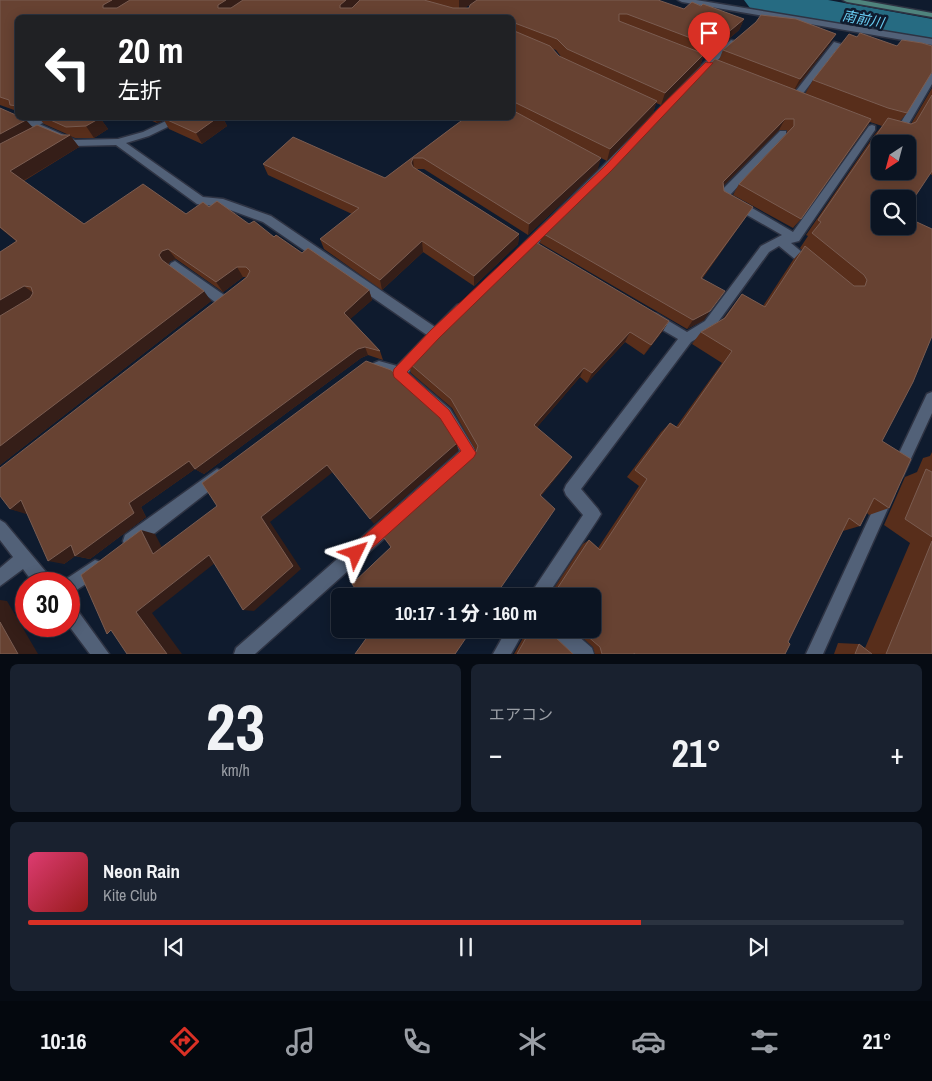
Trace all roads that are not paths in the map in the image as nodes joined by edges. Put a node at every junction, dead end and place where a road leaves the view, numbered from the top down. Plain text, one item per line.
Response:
1 (682, 0) edge
2 (847, 0) edge
3 (932, 15) edge
4 (739, 38) edge
5 (932, 42) edge
6 (837, 44) edge
7 (932, 76) edge
8 (795, 98) edge
9 (24, 120) edge
10 (42, 120) edge
11 (175, 120) edge
12 (33, 124) junction
13 (783, 134) edge
14 (118, 142) junction
15 (795, 238) junction
16 (780, 240) junction
17 (510, 263) edge
18 (176, 266) edge
19 (823, 276) edge
20 (235, 292) edge
21 (469, 302) edge
22 (645, 313) edge
23 (435, 334) junction
24 (686, 338) junction
25 (367, 363) edge
26 (399, 373) junction
27 (932, 398) edge
28 (226, 470) edge
29 (0, 528) edge
30 (24, 558) junction
31 (35, 572) edge
32 (0, 578) edge
33 (80, 579) edge
34 (542, 588) edge
35 (80, 627) edge
36 (511, 638) edge
37 (567, 638) edge
38 (101, 654) edge
39 (242, 654) edge
40 (501, 654) edge
41 (586, 654) edge
42 (814, 654) edge

1 - 5 street
2 - 3 street
4 - 17 street
6 - 8 street
7 - 15 street
9 - 12 street
10 - 12 street
11 - 14 street
12 - 14 street
13 - 15 street
14 - 23 street
15 - 16 street
16 - 19 street
16 - 24 street
18 - 20 street
21 - 23 street
22 - 24 street
23 - 26 street
24 - 34 street
25 - 26 street
26 - 39 street
27 - 42 street
28 - 33 street
29 - 30 street
30 - 31 street
30 - 32 street
35 - 38 street
36 - 40 street
37 - 41 street

